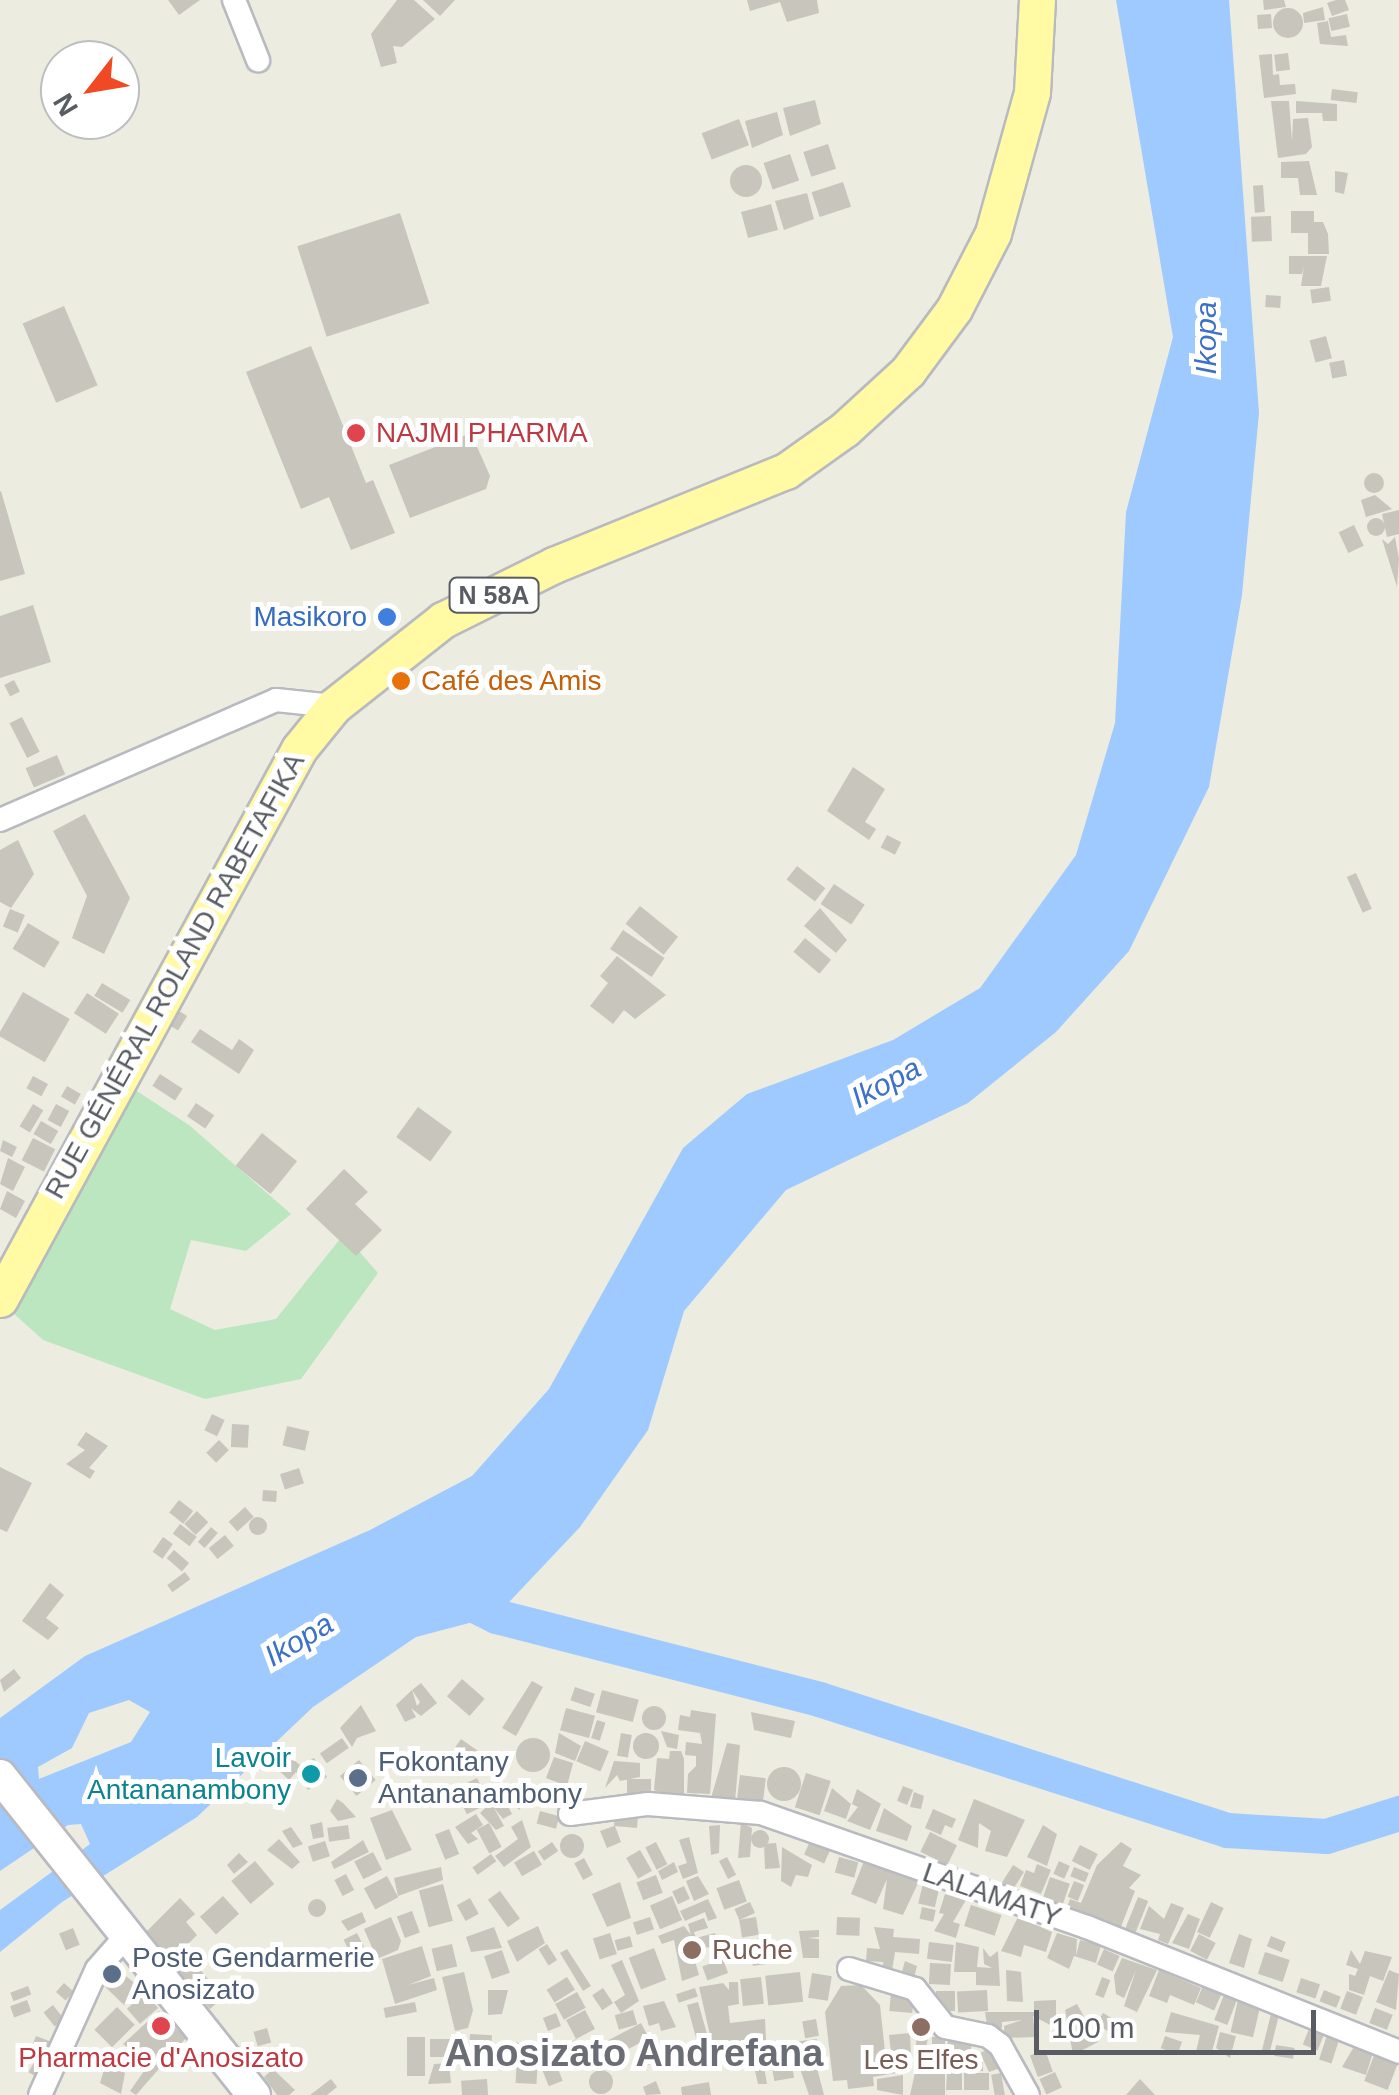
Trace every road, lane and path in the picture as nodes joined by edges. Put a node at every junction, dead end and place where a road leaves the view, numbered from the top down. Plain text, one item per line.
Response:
1 (234, 0) edge
2 (1037, 0) edge
3 (258, 60) dead end
4 (334, 706) junction
5 (0, 820) edge
6 (0, 1299) edge
7 (0, 1776) edge
8 (570, 1814) dead end
9 (122, 1931) junction
10 (849, 1970) dead end
11 (1399, 2052) edge
12 (40, 2095) edge
13 (254, 2095) edge
14 (1028, 2095) edge

1 - 3 street
2 - 4 main road, RUE GÉNÉRAL ROLAND RABETAFIKA / N 58A
4 - 5 street
4 - 6 main road, RUE GÉNÉRAL ROLAND RABETAFIKA / N 58A
7 - 9 main road
8 - 11 street, LALAMATY
9 - 12 street
9 - 13 main road
10 - 14 street

